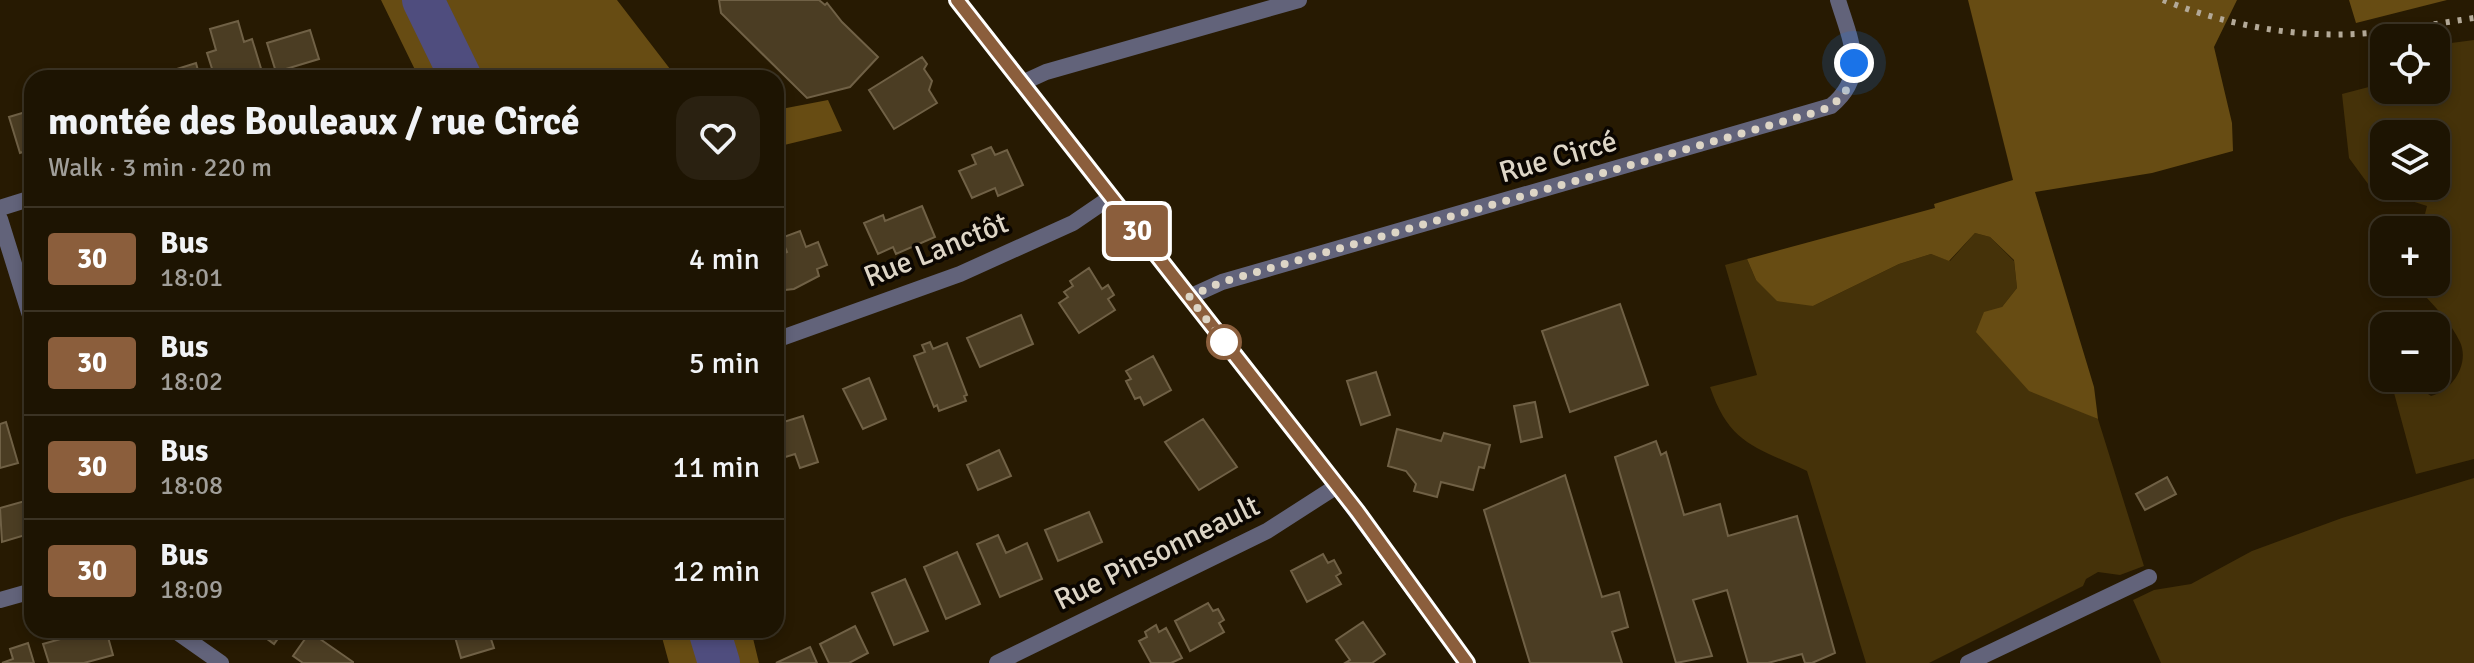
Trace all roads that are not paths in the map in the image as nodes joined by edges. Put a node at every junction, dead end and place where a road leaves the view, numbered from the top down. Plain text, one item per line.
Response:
1 (957, 0) edge
2 (1299, 0) edge
3 (1838, 0) edge
4 (1022, 83) junction
5 (1111, 197) junction
6 (24, 200) edge
7 (0, 208) edge
8 (0, 219) edge
9 (24, 296) edge
10 (1189, 297) junction
11 (784, 337) edge
12 (1337, 486) junction
13 (2149, 577) dead end
14 (24, 593) edge
15 (0, 600) edge
16 (185, 638) edge
17 (221, 663) edge
18 (997, 663) edge
19 (1467, 663) edge
20 (1968, 663) edge

1 - 4 street
2 - 4 street
3 - 10 street, Rue Circé
4 - 5 street
5 - 10 street
5 - 11 street, Rue Lanctôt
6 - 7 street
8 - 9 street
10 - 12 street
12 - 18 street, Rue Pinsonneault
12 - 19 street
13 - 20 street
14 - 15 street
16 - 17 street

